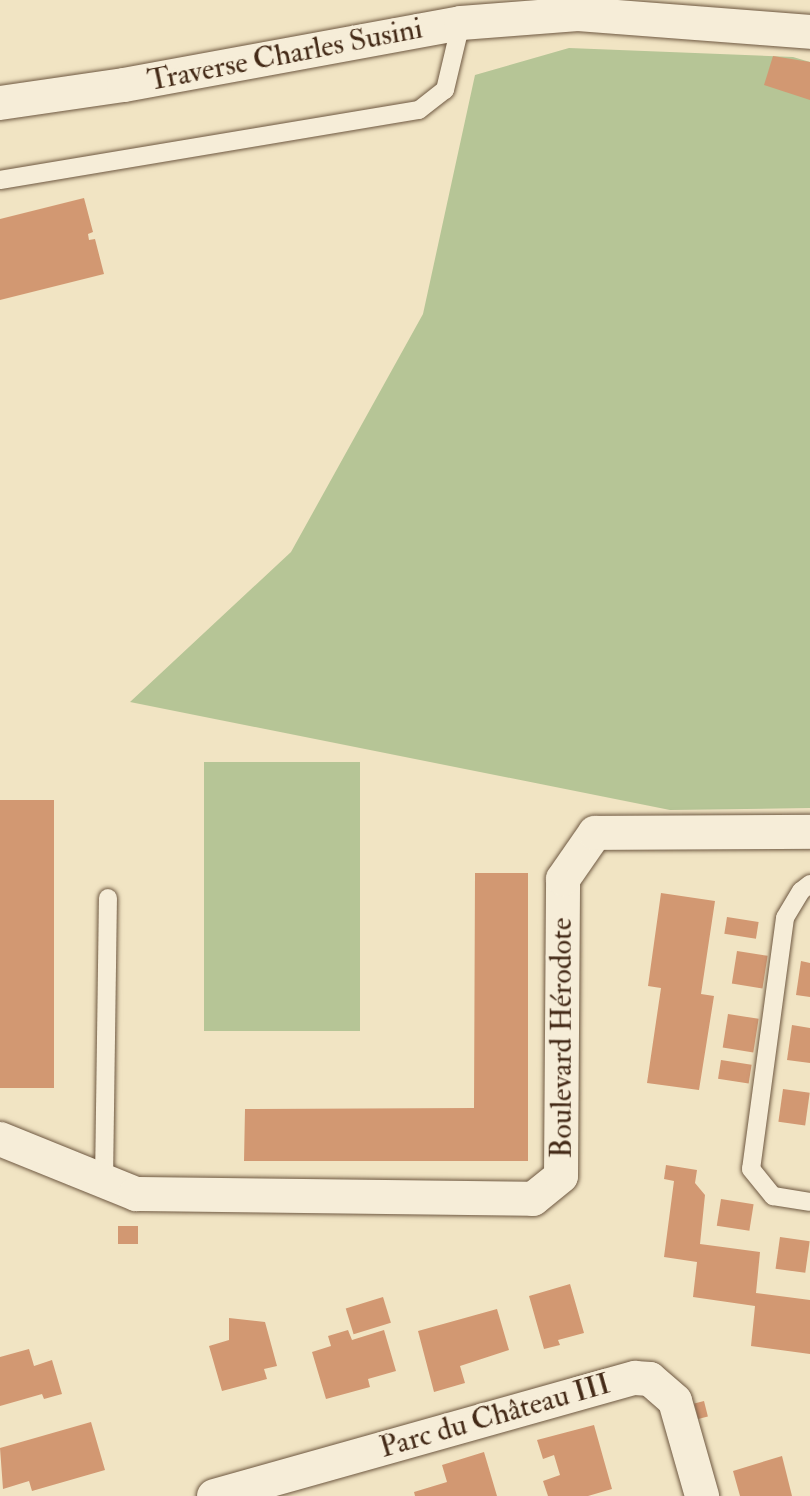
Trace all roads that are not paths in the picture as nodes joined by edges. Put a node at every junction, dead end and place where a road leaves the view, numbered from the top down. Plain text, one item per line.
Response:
1 (461, 23) junction
2 (810, 32) edge
3 (0, 103) edge
4 (0, 180) edge
5 (810, 832) edge
6 (810, 884) edge
7 (108, 898) dead end
8 (0, 1139) edge
9 (104, 1181) junction
10 (810, 1202) edge
11 (214, 1496) edge
12 (702, 1496) edge

1 - 2 street, Traverse Charles Susini
1 - 3 street, Traverse Charles Susini
1 - 4 lane
5 - 9 street, Boulevard Hérodote
6 - 10 lane
7 - 9 lane
8 - 9 street, Boulevard Hérodote
11 - 12 street, Parc du Château III

